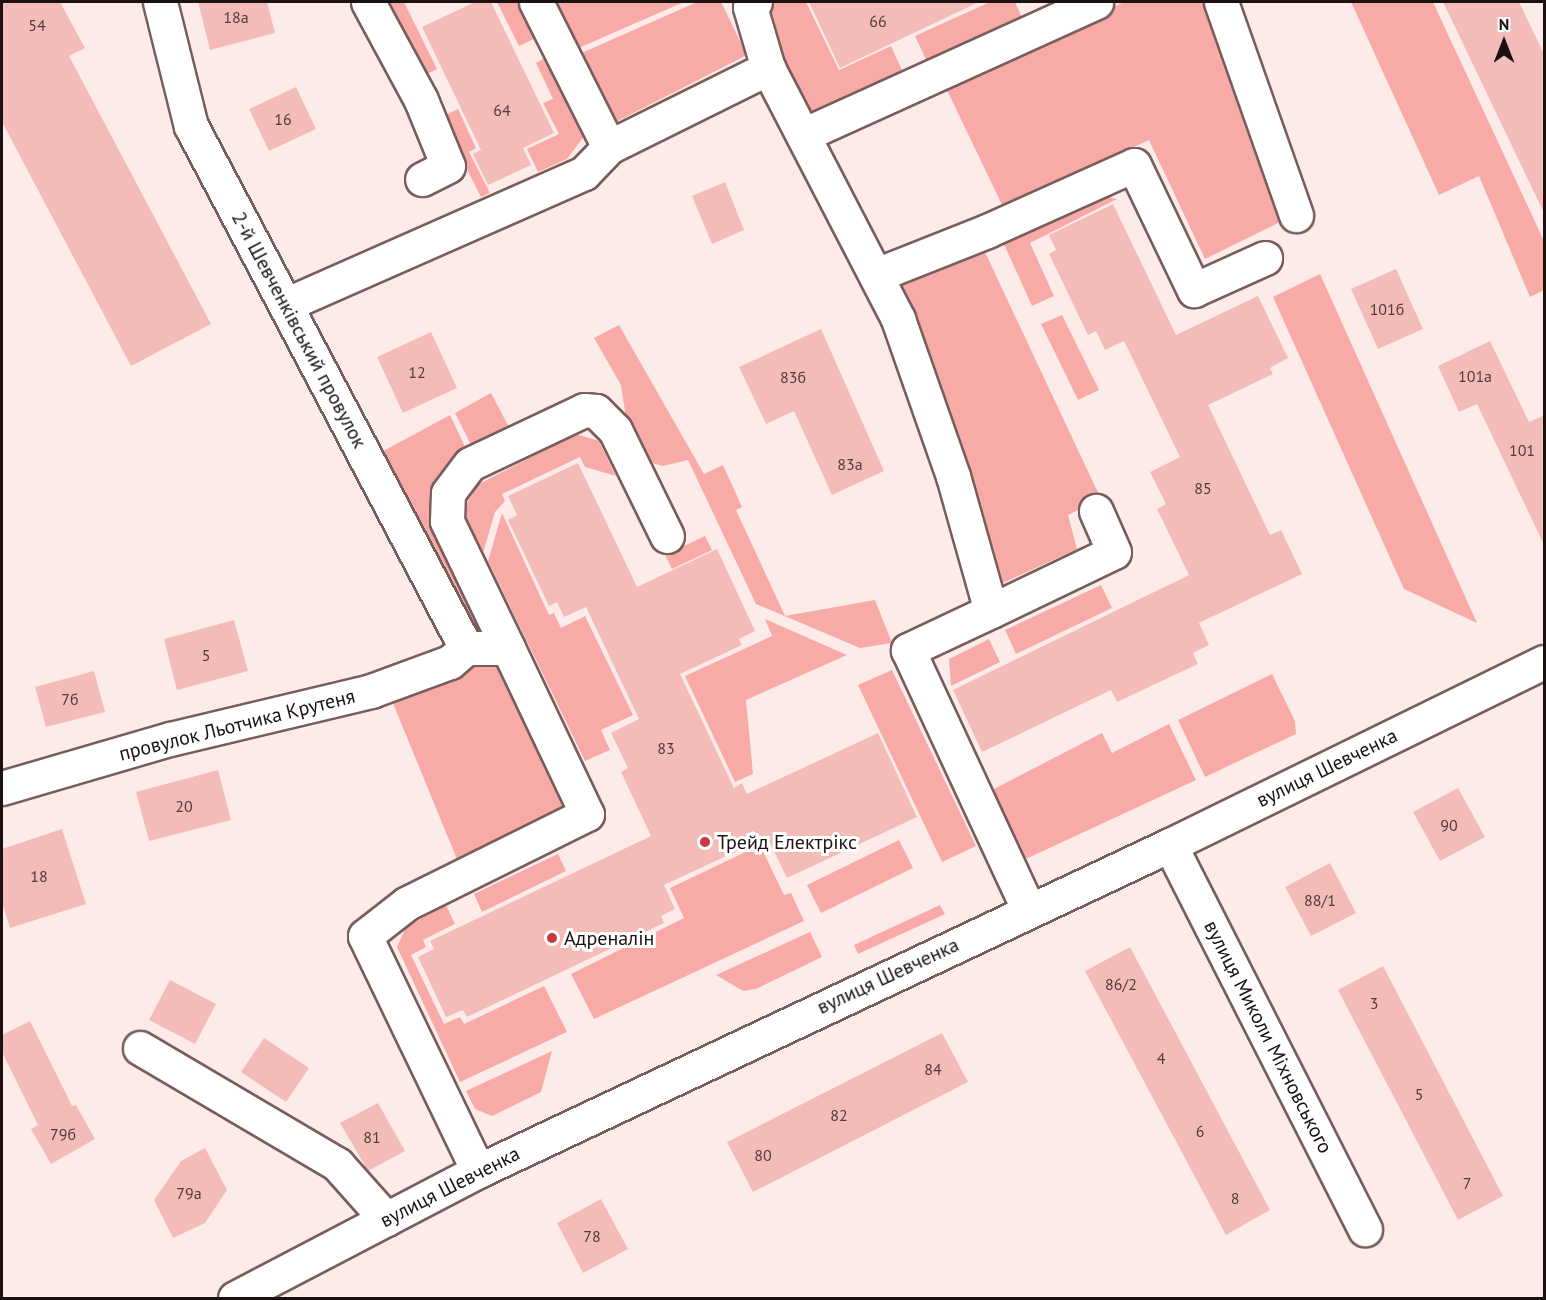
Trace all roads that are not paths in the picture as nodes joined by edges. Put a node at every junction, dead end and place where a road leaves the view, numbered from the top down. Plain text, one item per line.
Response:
1 (160, 2) edge
2 (368, 2) edge
3 (536, 2) edge
4 (755, 2) edge
5 (1096, 2) edge
6 (1221, 2) edge
7 (768, 68) junction
8 (803, 135) junction
9 (609, 147) junction
10 (422, 179) dead end
11 (1296, 215) dead end
12 (1264, 258) dead end
13 (876, 275) junction
14 (287, 304) junction
15 (1096, 511) dead end
16 (667, 536) dead end
17 (992, 611) junction
18 (466, 648) junction
19 (508, 648) junction
20 (1545, 662) edge
21 (2, 788) edge
22 (1170, 845) junction
23 (1028, 909) junction
24 (140, 1048) dead end
25 (478, 1171) junction
26 (386, 1219) junction
27 (1365, 1229) dead end
28 (235, 1299) edge

1 - 14 street, 2-й Шевченківський провулок
2 - 10 street
3 - 9 street
4 - 7 street
5 - 8 street
6 - 11 street
7 - 8 street
7 - 9 street
8 - 13 street
9 - 14 street
12 - 13 street
13 - 17 street
14 - 18 street, 2-й Шевченківський провулок
15 - 17 street
16 - 19 street
17 - 23 street
18 - 19 street
18 - 21 street, провулок Льотчика Крутеня
19 - 25 street
20 - 22 street, вулиця Шевченка
22 - 23 street, вулиця Шевченка
22 - 27 street, вулиця Миколи Міхновського
23 - 25 street, вулиця Шевченка
24 - 26 street
25 - 26 street, вулиця Шевченка
26 - 28 street, вулиця Шевченка

